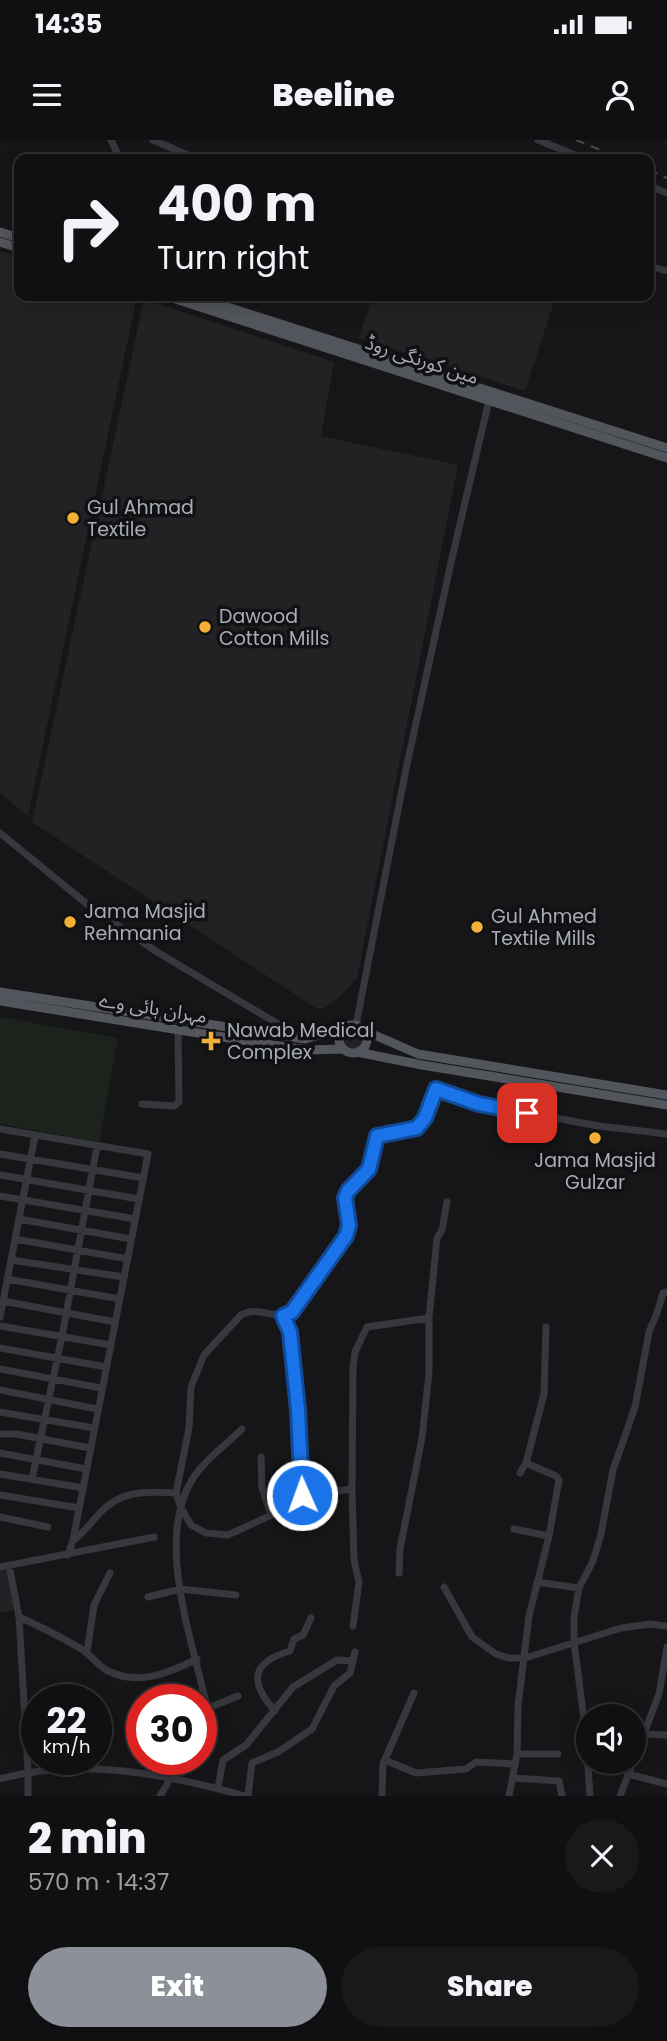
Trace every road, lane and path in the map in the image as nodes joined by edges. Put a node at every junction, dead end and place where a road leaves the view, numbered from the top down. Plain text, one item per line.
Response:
1 (153, 140) edge
2 (538, 140) edge
3 (185, 154) edge
4 (573, 154) edge
5 (182, 301) edge
6 (211, 301) edge
7 (490, 396) junction
8 (667, 448) edge
9 (667, 458) edge
10 (0, 833) edge
11 (0, 992) edge
12 (0, 1001) edge
13 (360, 1028) junction
14 (343, 1029) junction
15 (178, 1030) junction
16 (305, 1039) junction
17 (343, 1049) junction
18 (357, 1052) junction
19 (667, 1095) edge
20 (142, 1104) dead end
21 (667, 1105) edge
22 (0, 1129) edge
23 (667, 1134) edge
24 (35, 1136) junction
25 (97, 1146) junction
26 (0, 1154) edge
27 (30, 1160) junction
28 (93, 1170) junction
29 (0, 1175) edge
30 (143, 1178) junction
31 (27, 1180) junction
32 (89, 1189) junction
33 (0, 1196) edge
34 (139, 1199) junction
35 (23, 1200) junction
36 (447, 1202) dead end
37 (85, 1211) junction
38 (19, 1219) junction
39 (135, 1219) junction
40 (81, 1230) junction
41 (131, 1238) junction
42 (15, 1239) junction
43 (78, 1251) junction
44 (128, 1259) junction
45 (11, 1260) junction
46 (74, 1271) junction
47 (124, 1278) junction
48 (7, 1279) junction
49 (70, 1291) junction
50 (667, 1292) edge
51 (120, 1299) junction
52 (3, 1301) junction
53 (66, 1312) junction
54 (283, 1316) junction
55 (0, 1317) edge
56 (429, 1318) junction
57 (115, 1322) junction
58 (0, 1326) edge
59 (547, 1327) dead end
60 (62, 1336) junction
61 (111, 1345) junction
62 (0, 1348) edge
63 (57, 1359) junction
64 (106, 1367) junction
65 (0, 1369) edge
66 (53, 1379) junction
67 (102, 1388) junction
68 (0, 1390) edge
69 (49, 1399) junction
70 (97, 1409) junction
71 (0, 1412) edge
72 (44, 1419) junction
73 (94, 1428) junction
74 (242, 1429) dead end
75 (0, 1434) edge
76 (40, 1439) junction
77 (90, 1448) junction
78 (0, 1452) edge
79 (261, 1457) dead end
80 (36, 1459) junction
81 (526, 1463) junction
82 (86, 1468) junction
83 (520, 1473) dead end
84 (0, 1474) edge
85 (32, 1479) junction
86 (83, 1489) junction
87 (352, 1489) junction
88 (176, 1493) junction
89 (0, 1495) edge
90 (302, 1495) junction
91 (180, 1506) junction
92 (79, 1508) junction
93 (271, 1515) junction
94 (0, 1517) edge
95 (48, 1527) dead end
96 (514, 1529) dead end
97 (550, 1536) junction
98 (154, 1537) dead end
99 (73, 1540) junction
100 (68, 1555) junction
101 (9, 1565) junction
102 (0, 1567) edge
103 (110, 1573) dead end
104 (399, 1573) dead end
105 (537, 1582) junction
106 (443, 1587) dead end
107 (579, 1588) junction
108 (180, 1589) junction
109 (236, 1595) dead end
110 (148, 1597) dead end
111 (19, 1617) junction
112 (312, 1618) dead end
113 (353, 1626) dead end
114 (667, 1626) edge
115 (574, 1642) junction
116 (667, 1647) edge
117 (87, 1652) junction
118 (355, 1652) dead end
119 (525, 1658) junction
120 (197, 1659) junction
121 (353, 1661) junction
122 (23, 1684) edge
123 (200, 1684) edge
124 (414, 1693) dead end
125 (239, 1696) dead end
126 (217, 1705) edge
127 (275, 1711) junction
128 (646, 1731) edge
129 (646, 1734) edge
130 (667, 1735) edge
131 (517, 1754) junction
132 (558, 1754) dead end
133 (385, 1760) junction
134 (515, 1764) junction
135 (112, 1770) edge
136 (21, 1773) edge
137 (628, 1774) joint
138 (28, 1775) edge
139 (513, 1777) junction
140 (0, 1779) edge
141 (170, 1779) junction
142 (667, 1784) edge
143 (218, 1788) junction
144 (28, 1796) edge
145 (160, 1796) edge
146 (246, 1796) edge
147 (382, 1796) edge
148 (509, 1796) edge
149 (562, 1796) edge
150 (590, 1796) edge
151 (620, 1796) edge

1 - 3 street
2 - 4 street
5 - 7 main road, مین کورنگی روڈ
6 - 7 main road, مین کورنگی روڈ
7 - 8 main road, مین کورنگی روڈ
7 - 9 main road, مین کورنگی روڈ
7 - 13 street
10 - 16 street
11 - 16 main road
12 - 15 main road, مہران ہائی وے
13 - 14 main road
13 - 18 main road
13 - 19 main road
14 - 16 main road
14 - 17 main road
15 - 17 main road, مہران ہائی وے
15 - 20 street
17 - 18 main road
18 - 21 main road
22 - 24 street
23 - 54 street
24 - 25 street
24 - 27 street
25 - 28 street
25 - 30 street
26 - 27 street
27 - 28 street
27 - 31 street
28 - 30 street
28 - 32 street
29 - 31 street
30 - 34 street
31 - 32 street
31 - 35 street
32 - 34 street
32 - 37 street
33 - 35 street
34 - 39 street
35 - 37 street
35 - 38 street
36 - 56 street
37 - 39 street
37 - 40 street
38 - 40 street
38 - 42 street
39 - 41 street
40 - 41 street
40 - 43 street
41 - 44 street
42 - 43 street
42 - 45 street
43 - 44 street
43 - 46 street
44 - 47 street
45 - 46 street
45 - 48 street
46 - 47 street
46 - 49 street
47 - 51 street
48 - 49 street
48 - 52 street
49 - 51 street
49 - 53 street
50 - 107 street
51 - 57 street
52 - 53 street
52 - 55 street
53 - 57 street
53 - 60 street
54 - 88 street
54 - 90 street
56 - 87 street
56 - 104 street
57 - 61 street
58 - 60 street
59 - 81 street
60 - 61 street
60 - 63 street
61 - 64 street
62 - 63 street
63 - 64 street
63 - 66 street
64 - 67 street
65 - 66 street
66 - 67 street
66 - 69 street
67 - 70 street
68 - 69 street
69 - 70 street
69 - 72 street
70 - 73 street
71 - 72 street
72 - 73 street
72 - 76 street
73 - 77 street
74 - 91 street
75 - 76 street
76 - 77 street
76 - 80 street
77 - 82 street
78 - 80 street
79 - 93 street
80 - 82 street
80 - 85 street
81 - 83 street
81 - 97 street
82 - 86 street
84 - 85 street
85 - 86 street
86 - 92 street
87 - 90 street
87 - 113 street
88 - 91 street
88 - 99 street
89 - 92 street
90 - 93 street
91 - 93 street
91 - 108 street
92 - 99 street
94 - 95 street
96 - 97 street
97 - 105 street
98 - 100 street
99 - 100 street
100 - 101 street
101 - 102 street
101 - 111 street
103 - 117 street
105 - 107 street
105 - 119 street
106 - 119 street
107 - 115 street
108 - 109 street
108 - 110 street
108 - 120 street
111 - 117 street
111 - 122 street
112 - 127 street
114 - 115 street
115 - 119 street
115 - 150 street
116 - 128 street
117 - 120 street
118 - 121 street
119 - 131 street
120 - 123 street
121 - 127 street
121 - 146 street
124 - 133 street
125 - 126 street
127 - 143 street
129 - 130 street
131 - 132 street
131 - 134 street
133 - 134 street
133 - 147 street
134 - 139 street
135 - 141 street
136 - 140 street
137 - 142 street
137 - 151 street
138 - 144 street
139 - 148 street
139 - 149 street
141 - 143 street
141 - 145 street
143 - 146 street

